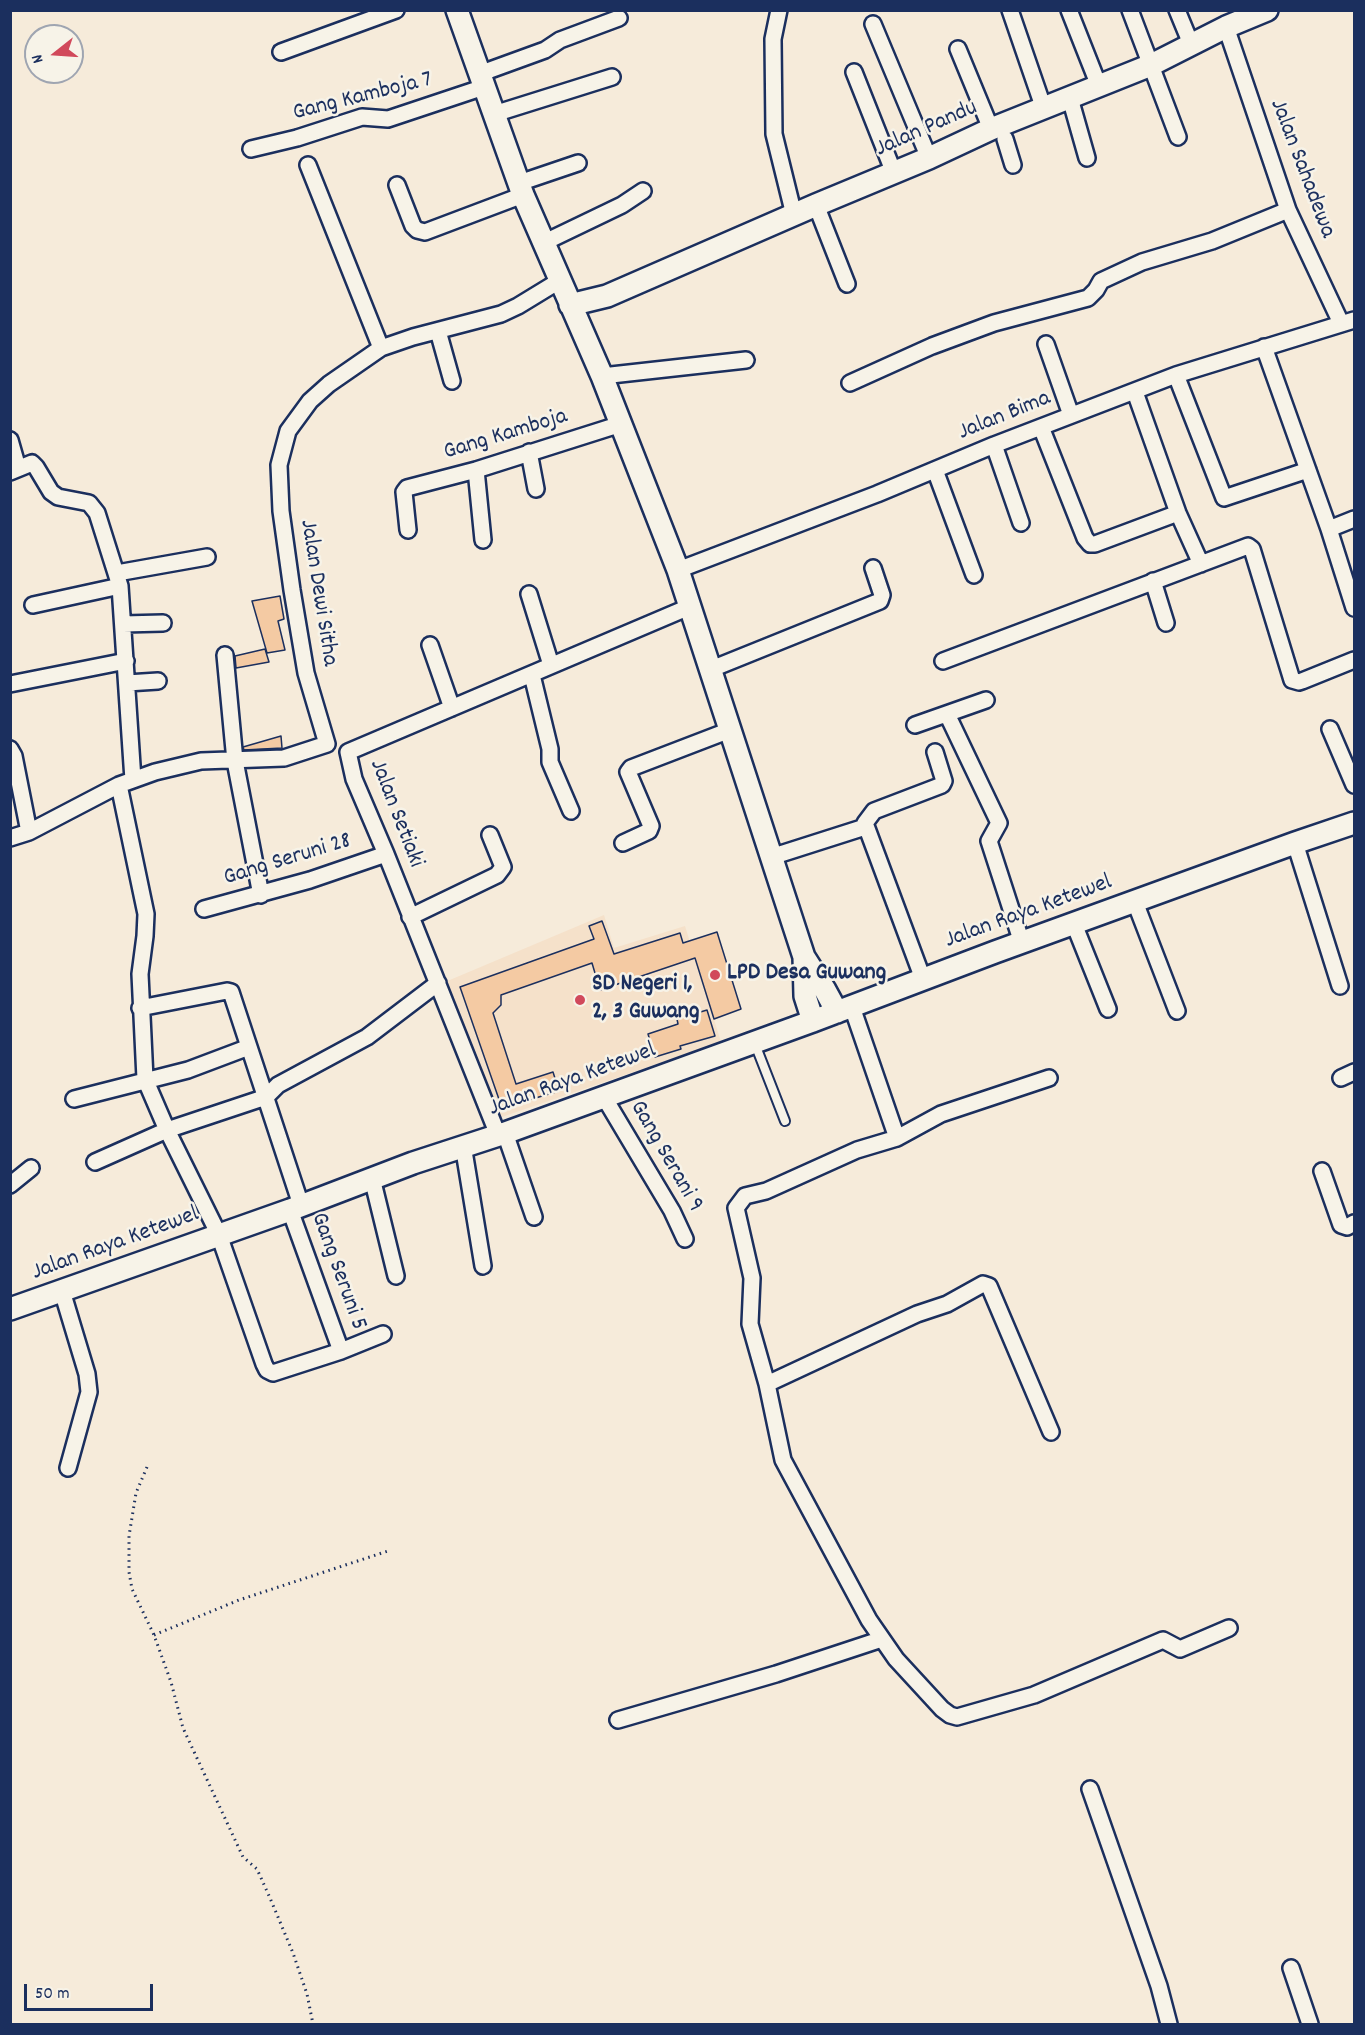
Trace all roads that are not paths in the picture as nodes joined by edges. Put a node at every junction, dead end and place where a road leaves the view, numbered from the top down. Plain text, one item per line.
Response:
1 (396, 10) edge
2 (457, 10) edge
3 (778, 10) edge
4 (1010, 10) edge
5 (1069, 10) edge
6 (1130, 10) edge
7 (1177, 10) edge
8 (1268, 10) edge
9 (620, 18) dead end
10 (873, 24) dead end
11 (1226, 27) junction
12 (1191, 44) junction
13 (958, 49) dead end
14 (281, 52) dead end
15 (1151, 65) junction
16 (854, 72) dead end
17 (612, 77) dead end
18 (482, 80) junction
19 (1099, 86) junction
20 (1070, 98) junction
21 (1044, 109) junction
22 (494, 114) junction
23 (998, 134) junction
24 (1178, 136) dead end
25 (251, 149) dead end
26 (929, 158) junction
27 (1087, 159) dead end
28 (578, 163) dead end
29 (309, 165) dead end
30 (1013, 165) dead end
31 (894, 173) junction
32 (398, 185) dead end
33 (521, 189) junction
34 (643, 191) dead end
35 (816, 205) junction
36 (1288, 210) junction
37 (794, 215) junction
38 (543, 243) junction
39 (559, 280) junction
40 (847, 284) dead end
41 (607, 296) junction
42 (570, 305) junction
43 (1348, 321) edge
44 (581, 328) junction
45 (438, 331) junction
46 (1046, 344) dead end
47 (1264, 347) junction
48 (381, 348) junction
49 (746, 360) dead end
50 (1176, 375) junction
51 (602, 376) junction
52 (452, 381) dead end
53 (850, 383) dead end
54 (1135, 392) junction
55 (1071, 415) junction
56 (621, 424) junction
57 (1041, 427) junction
58 (10, 440) edge
59 (994, 445) junction
60 (529, 452) junction
61 (14, 470) edge
62 (476, 470) junction
63 (935, 470) junction
64 (1308, 470) junction
65 (536, 489) dead end
66 (1178, 513) junction
67 (1354, 519) edge
68 (1021, 523) dead end
69 (1329, 529) junction
70 (408, 530) dead end
71 (483, 540) dead end
72 (207, 557) dead end
73 (1201, 564) junction
74 (873, 568) dead end
75 (678, 570) junction
76 (974, 575) dead end
77 (118, 579) junction
78 (1153, 581) junction
79 (529, 594) dead end
80 (33, 605) dead end
81 (689, 607) junction
82 (1354, 608) edge
83 (164, 623) dead end
84 (1166, 623) dead end
85 (123, 624) junction
86 (430, 645) dead end
87 (225, 656) dead end
88 (1354, 660) edge
89 (126, 661) junction
90 (943, 661) dead end
91 (551, 665) junction
92 (709, 670) junction
93 (532, 675) junction
94 (158, 681) dead end
95 (127, 683) junction
96 (10, 684) edge
97 (986, 700) dead end
98 (452, 708) junction
99 (947, 714) junction
100 (915, 724) dead end
101 (1330, 729) dead end
102 (730, 730) junction
103 (327, 744) junction
104 (10, 749) edge
105 (348, 752) junction
106 (935, 752) dead end
107 (235, 760) junction
108 (126, 782) junction
109 (1354, 785) edge
110 (571, 811) dead end
111 (1354, 823) edge
112 (865, 826) junction
113 (29, 832) junction
114 (490, 835) dead end
115 (10, 838) edge
116 (623, 843) dead end
117 (1295, 843) junction
118 (386, 854) junction
119 (771, 857) junction
120 (261, 895) junction
121 (1135, 902) junction
122 (204, 909) dead end
123 (410, 917) junction
124 (1074, 924) junction
125 (1022, 943) junction
126 (804, 957) junction
127 (923, 979) junction
128 (438, 983) junction
129 (1340, 986) dead end
130 (140, 1008) junction
131 (1108, 1009) dead end
132 (844, 1010) junction
133 (1176, 1011) dead end
134 (813, 1022) junction
135 (755, 1042) junction
136 (249, 1047) junction
137 (1049, 1078) dead end
138 (145, 1079) junction
139 (266, 1096) junction
140 (604, 1098) junction
141 (74, 1099) dead end
142 (785, 1121) dead end
143 (168, 1130) junction
144 (502, 1134) junction
145 (897, 1137) junction
146 (463, 1145) junction
147 (95, 1162) dead end
148 (31, 1168) dead end
149 (1322, 1170) dead end
150 (372, 1178) junction
151 (10, 1185) edge
152 (295, 1207) junction
153 (534, 1217) dead end
154 (1354, 1223) edge
155 (219, 1235) junction
156 (685, 1239) dead end
157 (483, 1266) dead end
158 (396, 1276) dead end
159 (62, 1291) junction
160 (10, 1309) edge
161 (383, 1334) dead end
162 (342, 1351) junction
163 (767, 1384) junction
164 (1051, 1432) dead end
165 (68, 1468) dead end
166 (1229, 1628) dead end
167 (882, 1639) junction
168 (618, 1720) dead end
169 (1090, 1789) dead end
170 (1291, 1968) dead end
171 (1169, 2025) edge
172 (1310, 2025) edge

1 - 14 street
2 - 18 street
3 - 37 street
4 - 21 street
5 - 19 street
6 - 15 street
7 - 12 street
8 - 11 street, Jalan Pandu
9 - 18 street, Gang Kamboja 7
10 - 26 street
11 - 12 street, Jalan Pandu
11 - 36 street, Jalan Sahadewa
12 - 15 street, Jalan Pandu
13 - 23 street
15 - 19 street, Jalan Pandu
15 - 24 street
16 - 31 street
17 - 22 street
18 - 22 street
18 - 25 street, Gang Kamboja 7
19 - 20 street, Jalan Pandu
20 - 21 street, Jalan Pandu
20 - 27 street
21 - 23 street, Jalan Pandu
22 - 33 street
23 - 26 street, Jalan Pandu
23 - 30 street
26 - 31 street, Jalan Pandu
28 - 33 street
29 - 48 street
31 - 35 street, Jalan Pandu
32 - 33 street
33 - 38 street
34 - 38 street
35 - 37 street, Jalan Pandu
35 - 40 street
36 - 43 street, Jalan Sahadewa
36 - 53 street
37 - 41 street, Jalan Pandu
38 - 39 street
39 - 42 street
39 - 45 street, Jalan Dewi Sitha
41 - 42 street, Jalan Pandu
41 - 44 street, Jalan Pandu
42 - 44 street
43 - 47 street, Jalan Bima
44 - 51 street
45 - 48 street, Jalan Dewi Sitha
45 - 52 street
46 - 55 street
47 - 50 street, Jalan Bima
47 - 64 street
48 - 103 street, Jalan Dewi Sitha
49 - 51 street
50 - 54 street, Jalan Bima
50 - 64 street
51 - 56 street
54 - 55 street, Jalan Bima
54 - 66 street
55 - 57 street, Jalan Bima
56 - 60 street, Gang Kamboja
56 - 75 street
57 - 59 street, Jalan Bima
57 - 66 street
58 - 61 street
59 - 63 street, Jalan Bima
59 - 68 street
60 - 62 street, Gang Kamboja
60 - 65 street
61 - 77 street
62 - 70 street, Gang Kamboja
62 - 71 street
63 - 75 street, Jalan Bima
63 - 76 street
64 - 69 street
66 - 73 street
67 - 69 street
69 - 82 street
72 - 77 street
73 - 78 street
73 - 88 street
74 - 92 street
75 - 81 street
77 - 80 street
77 - 85 street
78 - 84 street
78 - 90 street
79 - 91 street
81 - 91 street, Jalan Setiaki
81 - 92 street
83 - 85 street
85 - 89 street
86 - 98 street
87 - 107 street
89 - 95 street
89 - 96 street
91 - 93 street, Jalan Setiaki
92 - 102 street
93 - 98 street, Jalan Setiaki
93 - 110 street
94 - 95 street
95 - 108 street
97 - 99 street
98 - 105 street, Jalan Setiaki
99 - 100 street
99 - 125 street
101 - 109 street
102 - 116 street
102 - 119 street
103 - 105 street
103 - 107 street
104 - 113 street
105 - 118 street, Jalan Setiaki
106 - 112 street
107 - 108 street
107 - 120 street
108 - 113 street
108 - 130 street
111 - 117 street, Jalan Raya Ketewel
112 - 119 street
112 - 127 street
113 - 115 street
114 - 123 street
117 - 121 street, Jalan Raya Ketewel
117 - 129 street
118 - 120 street, Gang Seruni 28
118 - 123 street, Jalan Setiaki
119 - 126 street
120 - 122 street, Gang Seruni 28
121 - 124 street, Jalan Raya Ketewel
121 - 133 street
123 - 128 street, Jalan Setiaki
124 - 125 street, Jalan Raya Ketewel
124 - 131 street
125 - 127 street, Jalan Raya Ketewel
126 - 132 street
126 - 134 street
127 - 132 street, Jalan Raya Ketewel
128 - 139 street
128 - 144 street, Jalan Setiaki
130 - 136 street, Gang Seruni 5
130 - 138 street
132 - 134 street, Jalan Raya Ketewel
132 - 145 street
134 - 135 street, Jalan Raya Ketewel
135 - 140 street, Jalan Raya Ketewel
135 - 142 lane
136 - 138 street
136 - 139 street, Gang Seruni 5
137 - 145 street
138 - 141 street
138 - 143 street
139 - 143 street
139 - 152 street, Gang Seruni 5
140 - 144 street, Jalan Raya Ketewel
140 - 156 street, Gang Serani 9
143 - 147 street
143 - 155 street
144 - 146 street, Jalan Raya Ketewel
144 - 153 street, Jalan Setiaki
145 - 163 street
146 - 150 street, Jalan Raya Ketewel
146 - 157 street
148 - 151 street
149 - 154 street
150 - 152 street, Jalan Raya Ketewel
150 - 158 street
152 - 155 street, Jalan Raya Ketewel
152 - 162 street, Gang Seruni 5
155 - 159 street, Jalan Raya Ketewel
155 - 162 street
159 - 160 street, Jalan Raya Ketewel
159 - 165 street
161 - 162 street
163 - 164 street
163 - 167 street
166 - 167 street
167 - 168 street
169 - 171 street
170 - 172 street

